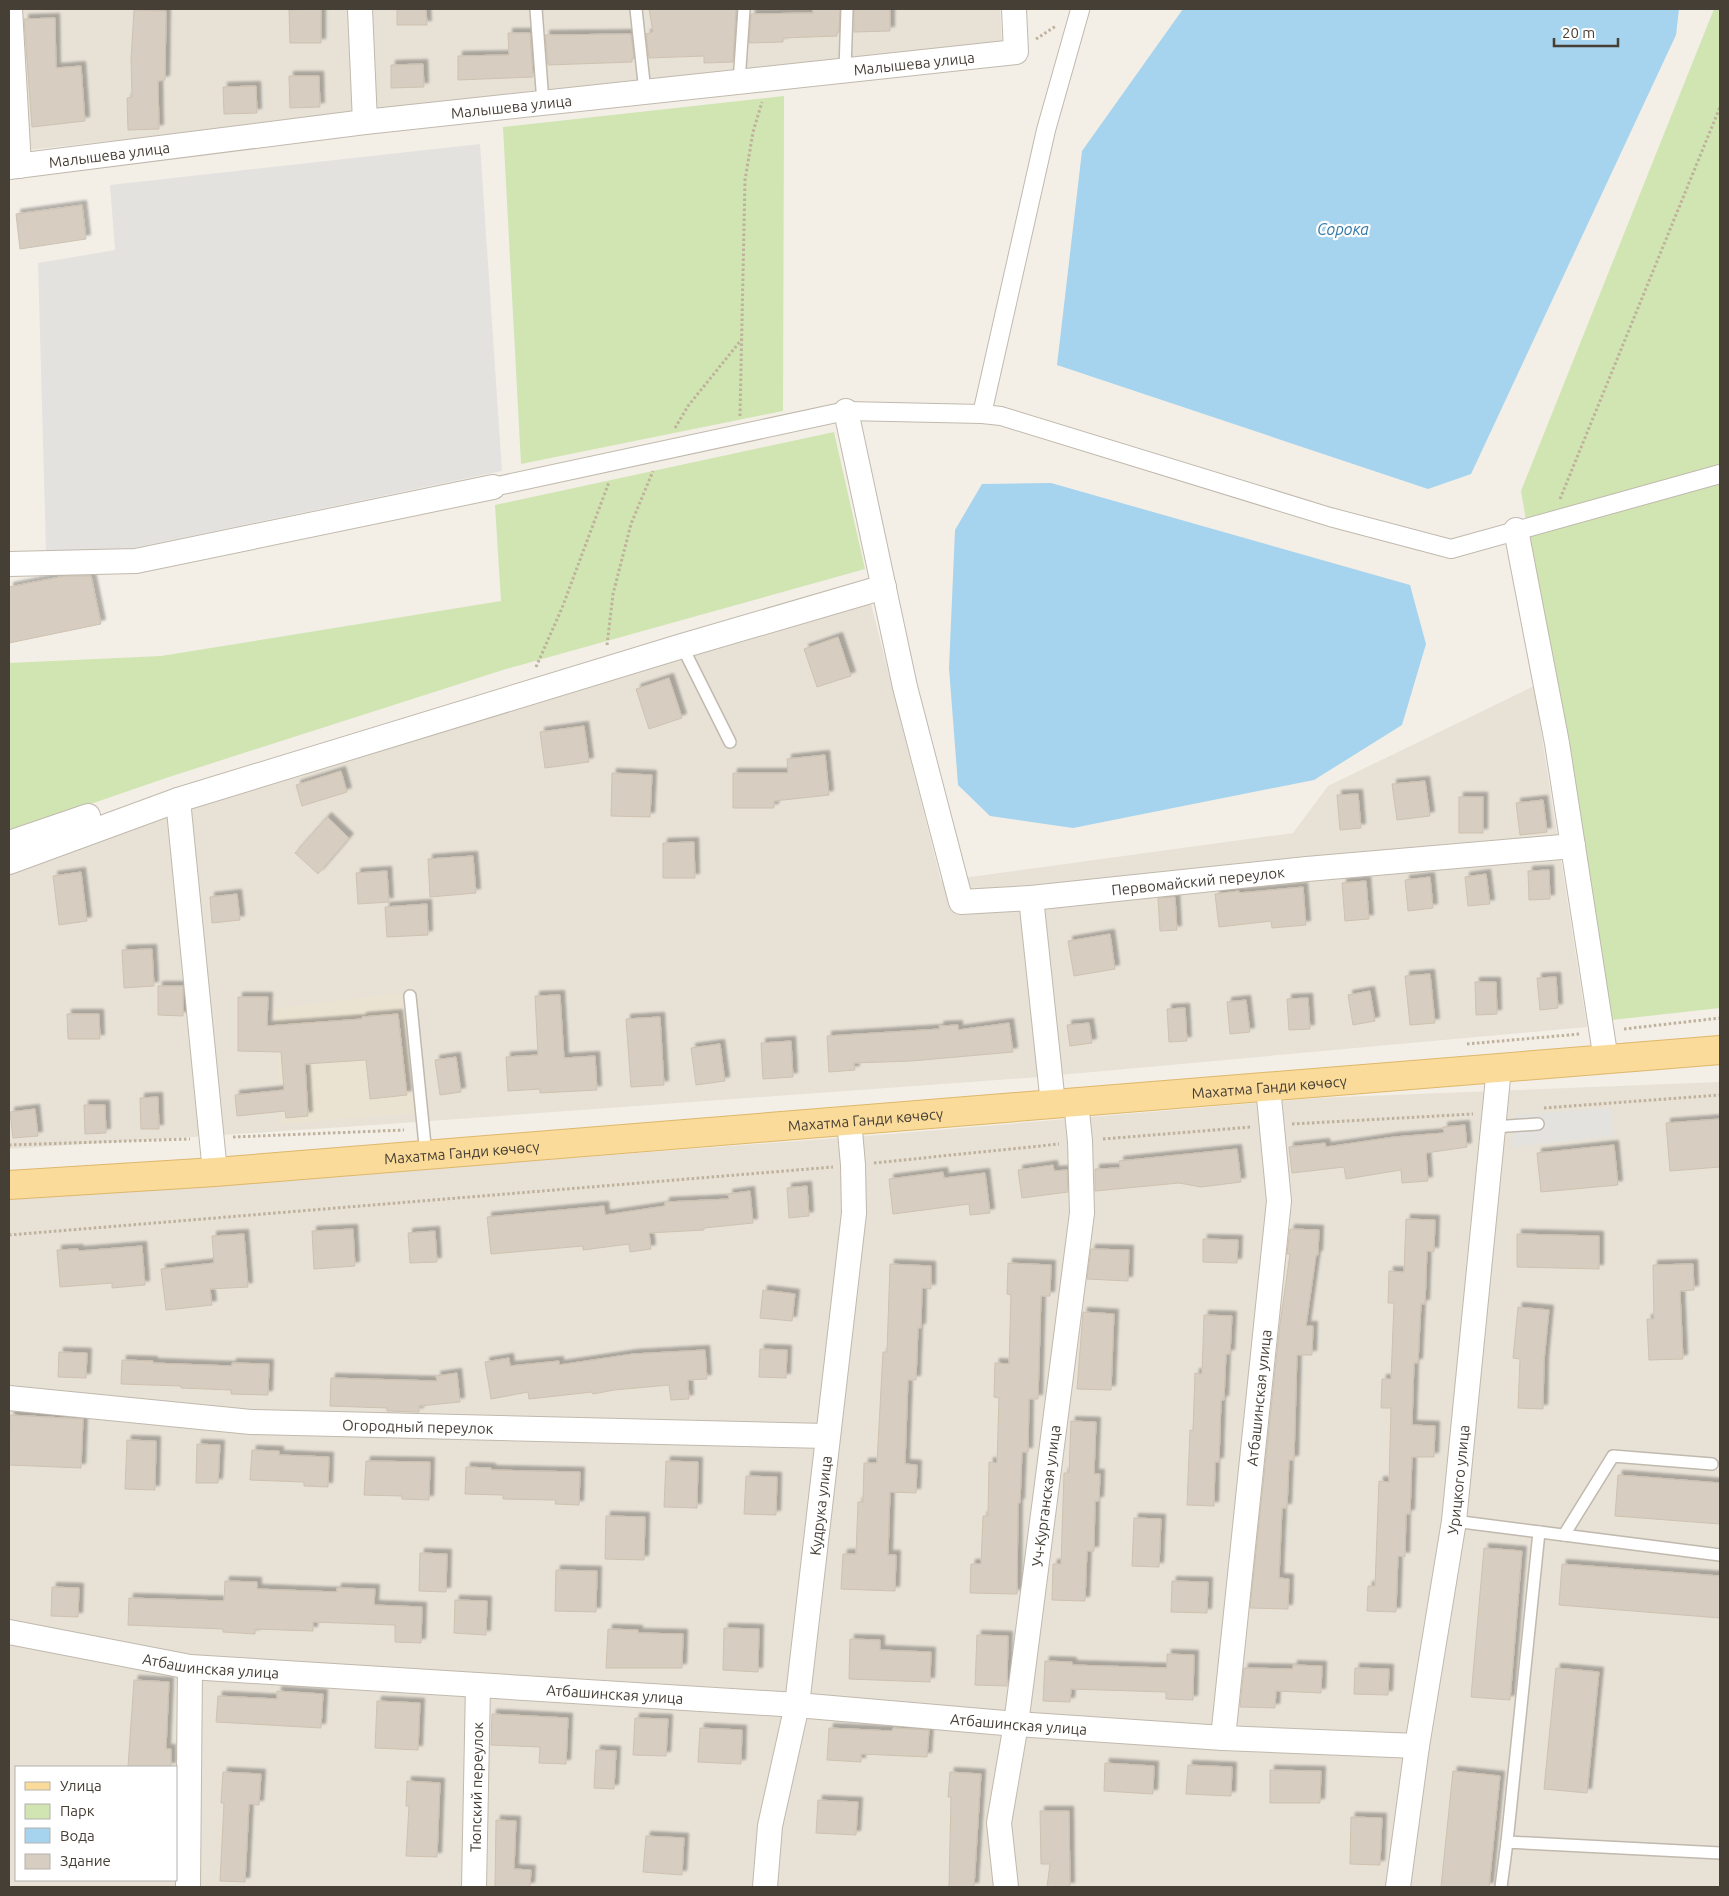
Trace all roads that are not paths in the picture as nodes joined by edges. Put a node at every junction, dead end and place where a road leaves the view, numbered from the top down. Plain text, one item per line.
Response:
1 (10, 9) edge
2 (360, 9) edge
3 (536, 9) edge
4 (636, 9) edge
5 (744, 9) edge
6 (847, 9) edge
7 (1014, 9) edge
8 (1080, 10) road end
9 (844, 70) junction
10 (738, 82) junction
11 (645, 92) junction
12 (542, 103) junction
13 (365, 122) junction
14 (14, 166) edge
15 (846, 412) junction
16 (982, 414) junction
17 (1720, 474) edge
18 (493, 487) joint
19 (1516, 530) junction
20 (9, 564) edge
21 (882, 580) junction
22 (682, 646) junction
23 (730, 742) dead end
24 (178, 800) junction
25 (9, 843) edge
26 (1573, 846) junction
27 (9, 862) edge
28 (1031, 898) junction
29 (410, 996) dead end
30 (1720, 1050) edge
31 (1606, 1060) junction
32 (1499, 1068) junction
33 (1268, 1087) junction
34 (1064, 1103) junction
35 (849, 1120) junction
36 (1538, 1124) dead end
37 (1493, 1127) junction
38 (424, 1142) junction
39 (215, 1172) junction
40 (9, 1185) edge
41 (9, 1398) edge
42 (827, 1436) junction
43 (1712, 1464) dead end
44 (1454, 1521) junction
45 (1539, 1532) junction
46 (1564, 1535) junction
47 (1720, 1555) edge
48 (9, 1632) edge
49 (190, 1667) junction
50 (478, 1686) junction
51 (797, 1705) junction
52 (1016, 1724) junction
53 (1223, 1738) junction
54 (1417, 1746) junction
55 (1507, 1842) junction
56 (1720, 1853) edge
57 (188, 1887) edge
58 (474, 1887) edge
59 (765, 1887) edge
60 (1006, 1887) edge
61 (1398, 1887) edge
62 (1501, 1887) edge

1 - 14 street
2 - 13 street
3 - 12 lane
4 - 11 lane
5 - 10 lane
6 - 9 lane
7 - 9 street, Малышева улица
8 - 16 street
9 - 10 street, Малышева улица
10 - 11 street, Малышева улица
11 - 12 street, Малышева улица
12 - 13 street, Малышева улица
13 - 14 street, Малышева улица
15 - 16 street
15 - 18 street
15 - 21 street
16 - 19 street
17 - 19 street
18 - 20 street
19 - 26 street
21 - 22 street
21 - 25 street
21 - 28 street, Первомайский переулок
22 - 23 lane
22 - 24 street
24 - 27 street
24 - 39 street
26 - 28 street, Первомайский переулок
26 - 31 street
28 - 34 street
29 - 38 lane
30 - 31 main road, Махатма Ганди көчөсү
31 - 32 main road, Махатма Ганди көчөсү
32 - 33 main road, Махатма Ганди көчөсү
32 - 37 street, Урицкого улица
33 - 34 main road, Махатма Ганди көчөсү
33 - 53 street, Атбашинская улица
34 - 35 main road, Махатма Ганди көчөсү
34 - 52 street, Уч-Курганская улица
35 - 38 main road, Махатма Ганди көчөсү
35 - 42 street, Кудрука улица
36 - 37 lane
37 - 44 street, Урицкого улица
38 - 39 main road, Махатма Ганди көчөсү
39 - 40 main road, Махатма Ганди көчөсү
41 - 42 street, Огородный переулок
42 - 51 street, Кудрука улица
43 - 46 lane
44 - 45 lane
44 - 54 street, Урицкого улица
45 - 46 lane
45 - 55 lane
46 - 47 lane
48 - 49 street, Атбашинская улица
49 - 50 street, Атбашинская улица
49 - 57 street
50 - 51 street, Атбашинская улица
50 - 58 street, Тюпский переулок
51 - 52 street, Атбашинская улица
51 - 59 street, Кудрука улица
52 - 53 street, Атбашинская улица
52 - 60 street, Уч-Курганская улица
53 - 54 street, Атбашинская улица
54 - 61 street, Урицкого улица
55 - 56 lane
55 - 62 lane

